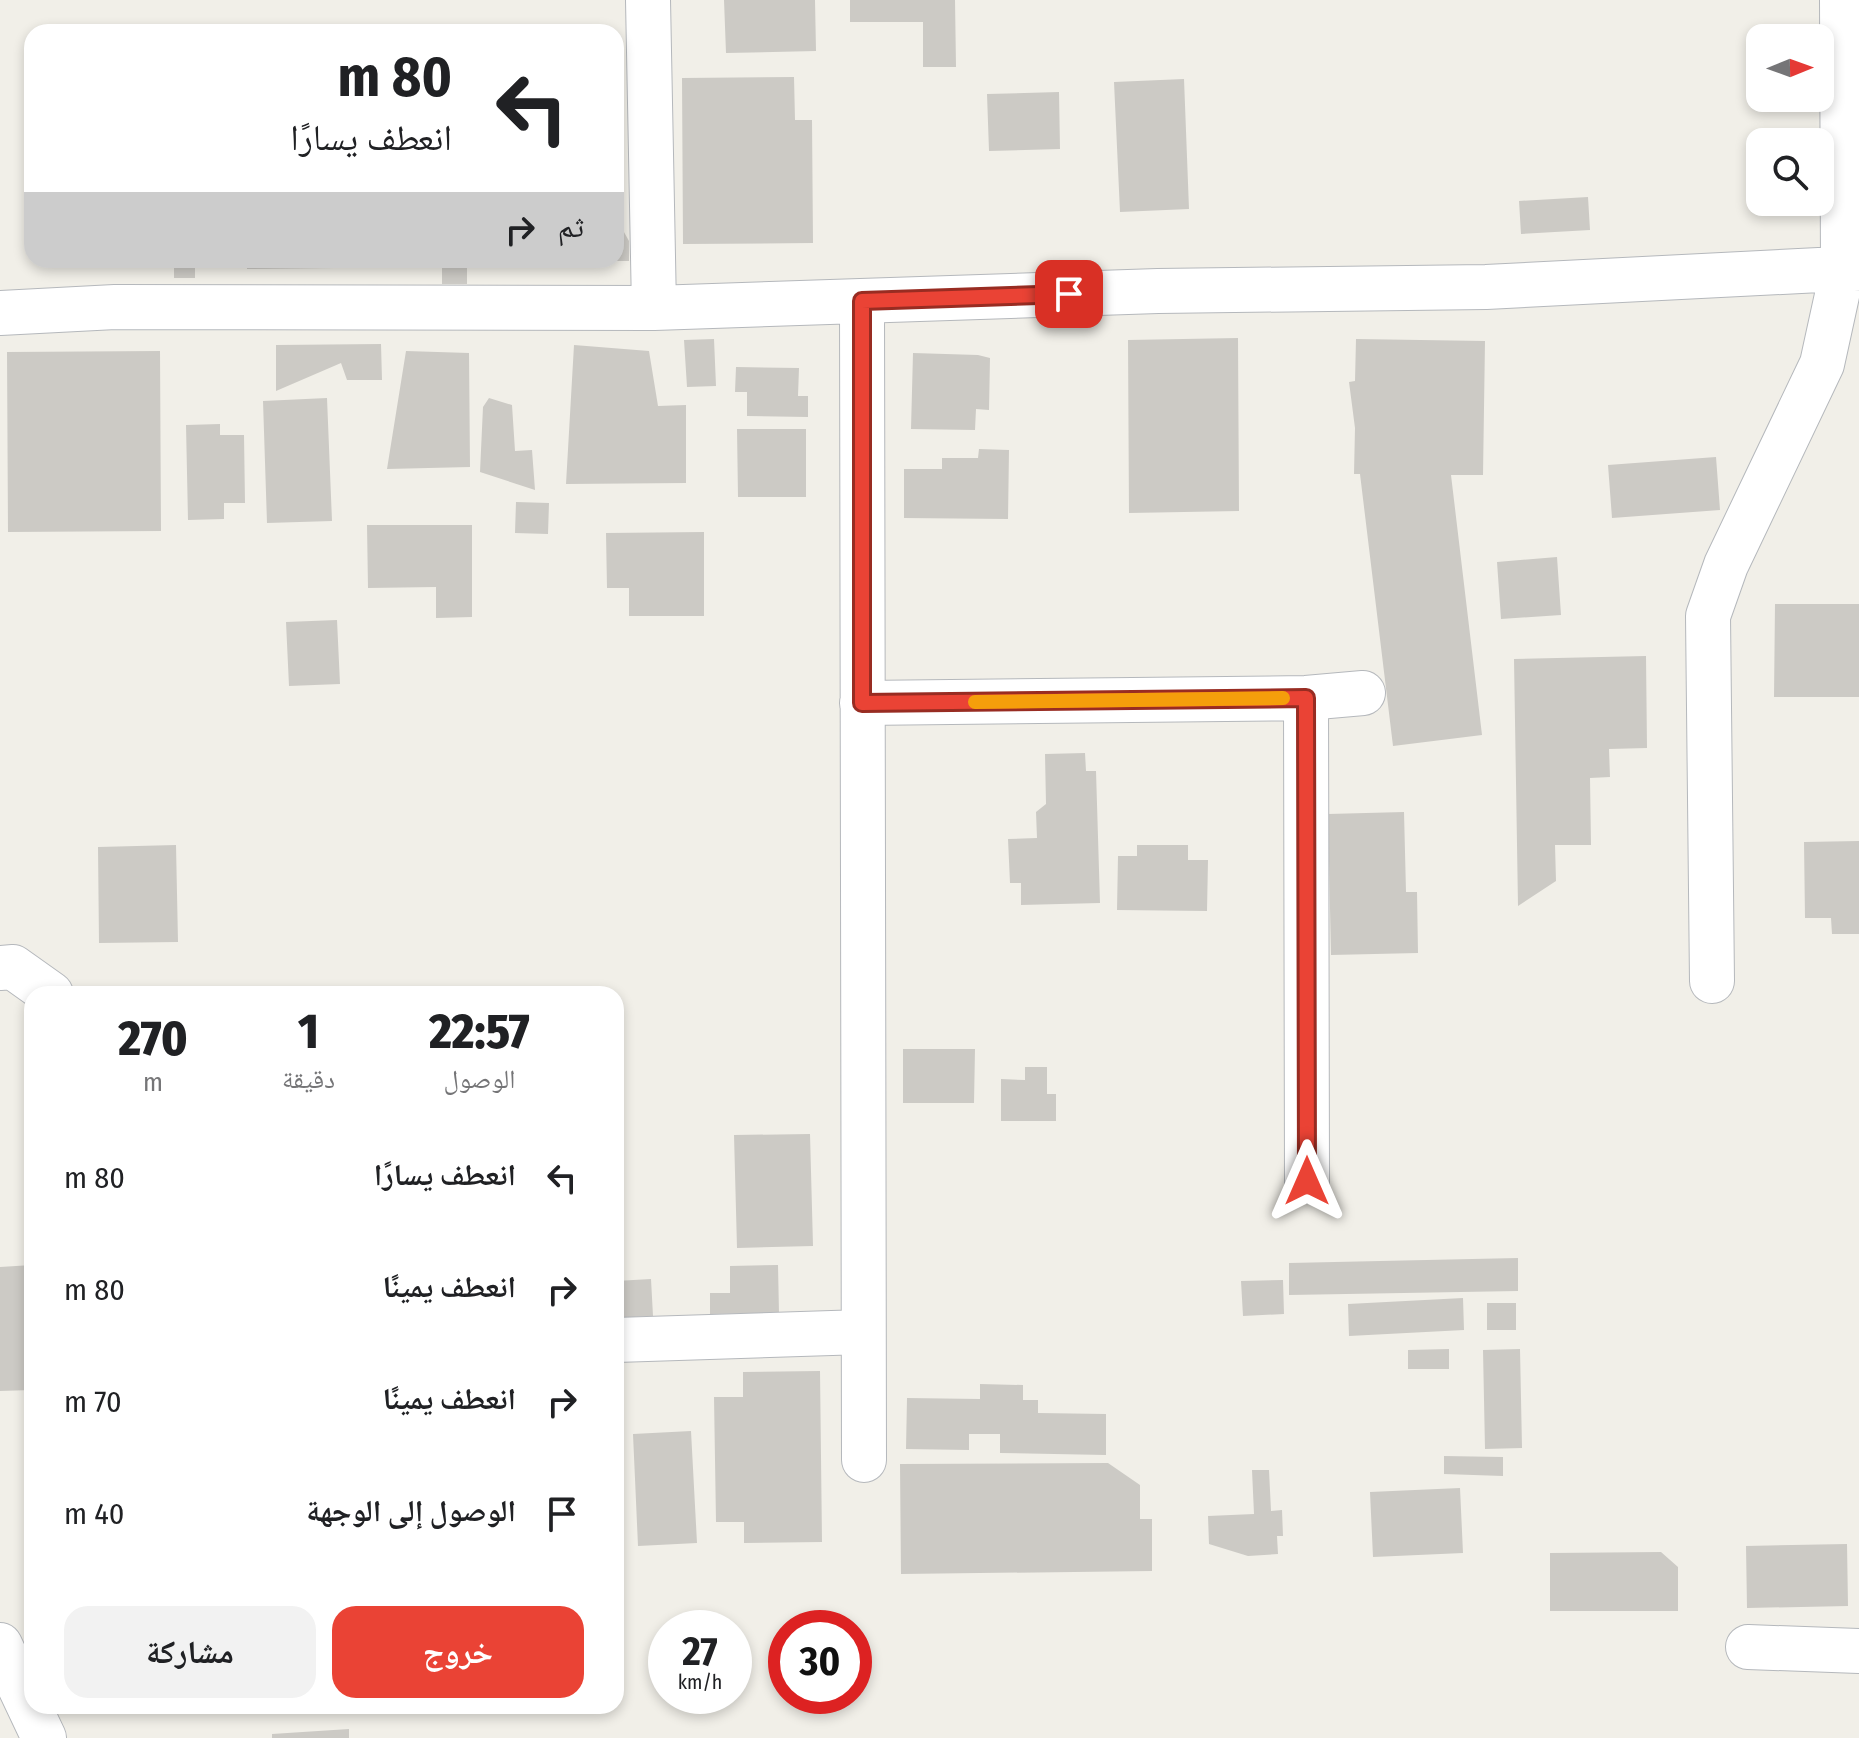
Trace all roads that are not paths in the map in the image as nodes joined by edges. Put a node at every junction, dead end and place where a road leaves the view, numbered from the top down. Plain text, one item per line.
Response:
1 (648, 0) edge
2 (1842, 0) edge
3 (1851, 268) edge
4 (862, 301) junction
5 (654, 308) junction
6 (0, 313) edge
7 (1363, 693) dead end
8 (1306, 698) junction
9 (862, 703) junction
10 (0, 968) edge
11 (1712, 981) dead end
12 (40, 986) edge
13 (1307, 1181) dead end
14 (863, 1332) junction
15 (624, 1340) edge
16 (864, 1460) dead end
17 (0, 1645) edge
18 (1748, 1647) dead end
19 (1859, 1651) edge
20 (24, 1696) edge
21 (33, 1714) edge
22 (44, 1738) edge

1 - 5 street
2 - 3 street
3 - 4 street
3 - 11 street
4 - 5 street
4 - 9 street
5 - 6 street
7 - 8 street
8 - 9 street
8 - 13 street
9 - 14 street
10 - 12 street
14 - 15 street
14 - 16 street
17 - 20 street
18 - 19 street
21 - 22 street

